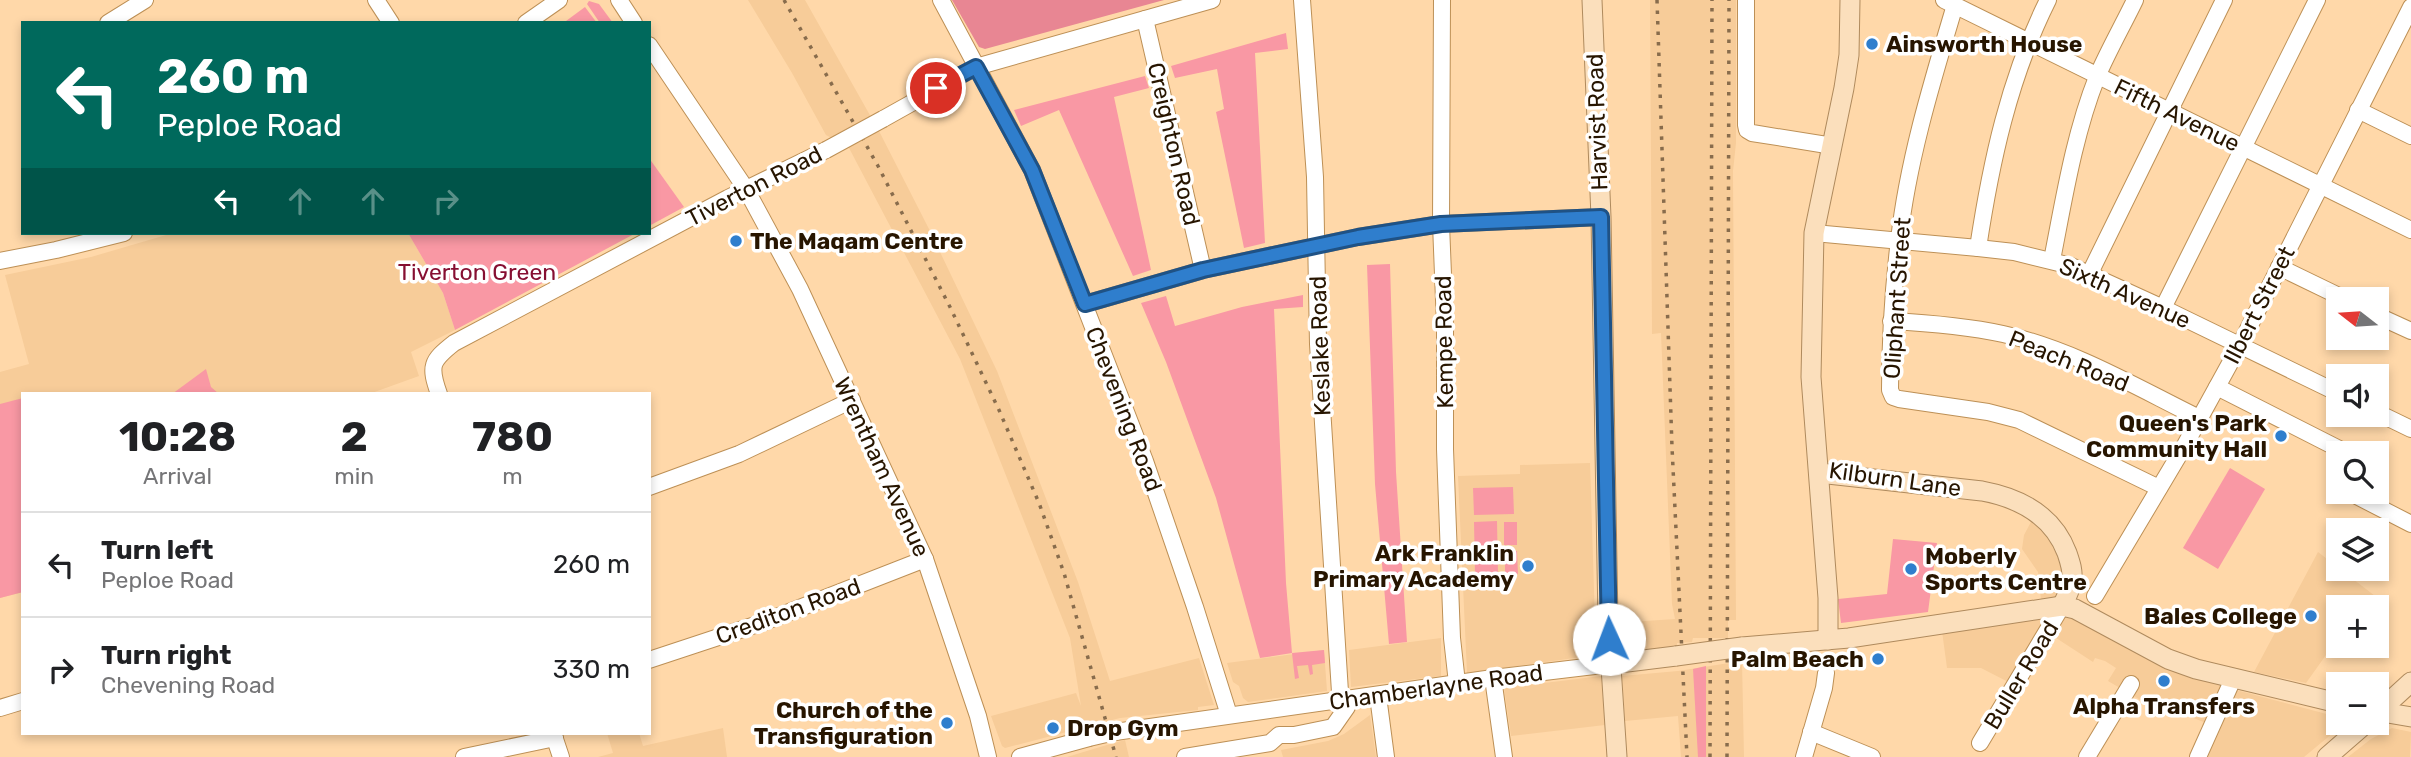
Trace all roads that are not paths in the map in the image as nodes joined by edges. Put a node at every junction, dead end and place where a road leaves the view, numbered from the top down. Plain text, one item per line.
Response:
1 (145, 0) edge
2 (376, 0) edge
3 (559, 0) edge
4 (619, 0) edge
5 (941, 0) edge
6 (1213, 0) edge
7 (1302, 0) edge
8 (1442, 0) edge
9 (1592, 0) edge
10 (1746, 0) edge
11 (1850, 0) edge
12 (2048, 0) edge
13 (2135, 0) edge
14 (2224, 0) edge
15 (2317, 0) edge
16 (1949, 3) edge
17 (2411, 7) edge
18 (1145, 19) junction
19 (111, 21) edge
20 (390, 21) edge
21 (529, 21) edge
22 (633, 21) edge
23 (2404, 38) edge
24 (2027, 41) junction
25 (651, 48) edge
26 (976, 67) junction
27 (2098, 75) junction
28 (2358, 110) junction
29 (2169, 111) junction
30 (2411, 136) edge
31 (1833, 146) junction
32 (2244, 147) junction
33 (2320, 185) junction
34 (746, 189) junction
35 (1601, 217) junction
36 (1441, 224) junction
37 (2411, 230) edge
38 (1814, 233) junction
39 (116, 235) edge
40 (1899, 239) junction
41 (1315, 245) junction
42 (1978, 248) junction
43 (2052, 260) junction
44 (0, 261) edge
45 (2278, 267) junction
46 (1203, 270) junction
47 (2090, 273) junction
48 (2326, 290) edge
49 (1085, 304) junction
50 (2163, 307) junction
51 (1891, 321) junction
52 (2389, 321) edge
53 (2411, 331) edge
54 (2240, 345) junction
55 (2217, 387) junction
56 (2326, 387) edge
57 (438, 392) edge
58 (852, 400) junction
59 (2199, 418) junction
60 (2389, 418) edge
61 (2411, 429) edge
62 (2326, 442) edge
63 (1819, 473) junction
64 (651, 486) edge
65 (2159, 488) junction
66 (2372, 504) edge
67 (2411, 524) edge
68 (925, 559) junction
69 (2095, 596) dead end
70 (2062, 606) junction
71 (1828, 640) junction
72 (651, 659) edge
73 (1611, 664) junction
74 (1826, 673) dead end
75 (1493, 678) junction
76 (2233, 679) junction
77 (2411, 682) edge
78 (1457, 683) junction
79 (2131, 684) dead end
80 (1343, 696) junction
81 (1378, 696) junction
82 (2326, 700) edge
83 (21, 702) edge
84 (2389, 702) edge
85 (0, 708) edge
86 (1276, 710) junction
87 (1229, 715) junction
88 (2389, 716) edge
89 (2411, 717) edge
90 (1811, 732) junction
91 (554, 735) edge
92 (2353, 735) edge
93 (1980, 743) dead end
94 (1274, 745) edge
95 (464, 757) edge
96 (561, 757) edge
97 (988, 757) edge
98 (1020, 757) edge
99 (1185, 757) edge
100 (1386, 757) edge
101 (1504, 757) edge
102 (1617, 757) edge
103 (1804, 757) edge
104 (1872, 757) edge
105 (2087, 757) edge
106 (2198, 757) edge
107 (2328, 757) edge

1 - 19 street
2 - 20 street
3 - 21 street
4 - 22 street
5 - 26 street, Chevening Road
6 - 18 street, Tiverton Road
7 - 41 street, Keslake Road
8 - 36 street, Kempe Road
9 - 35 main road, Harvist Road
10 - 31 street
11 - 31 main road, Kilburn Lane
12 - 24 street
13 - 27 street
14 - 29 street
15 - 32 street
16 - 24 street, Fifth Avenue
16 - 40 street, Oliphant Street
17 - 23 street, Ilbert Street
18 - 26 street, Tiverton Road
18 - 46 street, Creighton Road
23 - 28 street, Ilbert Street
24 - 27 street, Fifth Avenue
24 - 42 street
25 - 34 street, Wrentham Avenue
26 - 34 street, Tiverton Road, bridge
26 - 49 street, Chevening Road
27 - 29 street, Fifth Avenue
27 - 43 street
28 - 30 street
28 - 33 street, Ilbert Street
29 - 32 street, Fifth Avenue
29 - 47 street
31 - 38 main road, Kilburn Lane
32 - 33 street, Fifth Avenue
32 - 50 street
33 - 37 street, Fifth Avenue
33 - 45 street, Ilbert Street
34 - 57 street, Tiverton Road
34 - 58 street, Wrentham Avenue
35 - 36 street
35 - 73 main road, Harvist Road
36 - 41 street
36 - 78 street, Kempe Road
38 - 40 street, Sixth Avenue
38 - 63 main road, Kilburn Lane
39 - 44 street
40 - 42 street, Sixth Avenue
40 - 51 street, Oliphant Street
41 - 46 street
41 - 80 street, Keslake Road
42 - 43 street, Sixth Avenue
43 - 47 street, Sixth Avenue
45 - 48 street
45 - 54 street, Ilbert Street
46 - 49 street
47 - 50 street, Sixth Avenue
49 - 87 street, Chevening Road
50 - 54 street, Sixth Avenue
51 - 59 street, Peach Road
51 - 65 street, Oliphant Street
52 - 53 street
54 - 55 street, Ilbert Street
54 - 56 street, Sixth Avenue
55 - 59 street, Ilbert Street
55 - 62 street
58 - 64 street
58 - 68 street, Wrentham Avenue
59 - 65 street, Ilbert Street
60 - 61 street
63 - 70 main road, Kilburn Lane
63 - 71 main road
65 - 69 street, Ilbert Street
66 - 67 street
68 - 72 street, Crediton Road
68 - 97 street, Wrentham Avenue
70 - 71 main road, Chamberlayne Road
70 - 76 main road
70 - 93 street, Buller Road
71 - 73 main road, Chamberlayne Road, bridge
73 - 75 street, Chamberlayne Road
73 - 102 main road, Harvist Road
74 - 90 street
75 - 78 street, Chamberlayne Road
75 - 101 street
76 - 82 main road
76 - 106 street
77 - 84 main road
78 - 81 street, Chamberlayne Road
79 - 105 street
80 - 81 street, Chamberlayne Road
80 - 86 street, Chamberlayne Road
80 - 94 street
81 - 100 street
83 - 85 street
86 - 87 street, Chamberlayne Road
86 - 94 street
87 - 98 street, Chamberlayne Road, bridge
88 - 89 main road
90 - 103 street
90 - 104 street
91 - 95 street
91 - 96 street
92 - 107 main road
94 - 99 street

